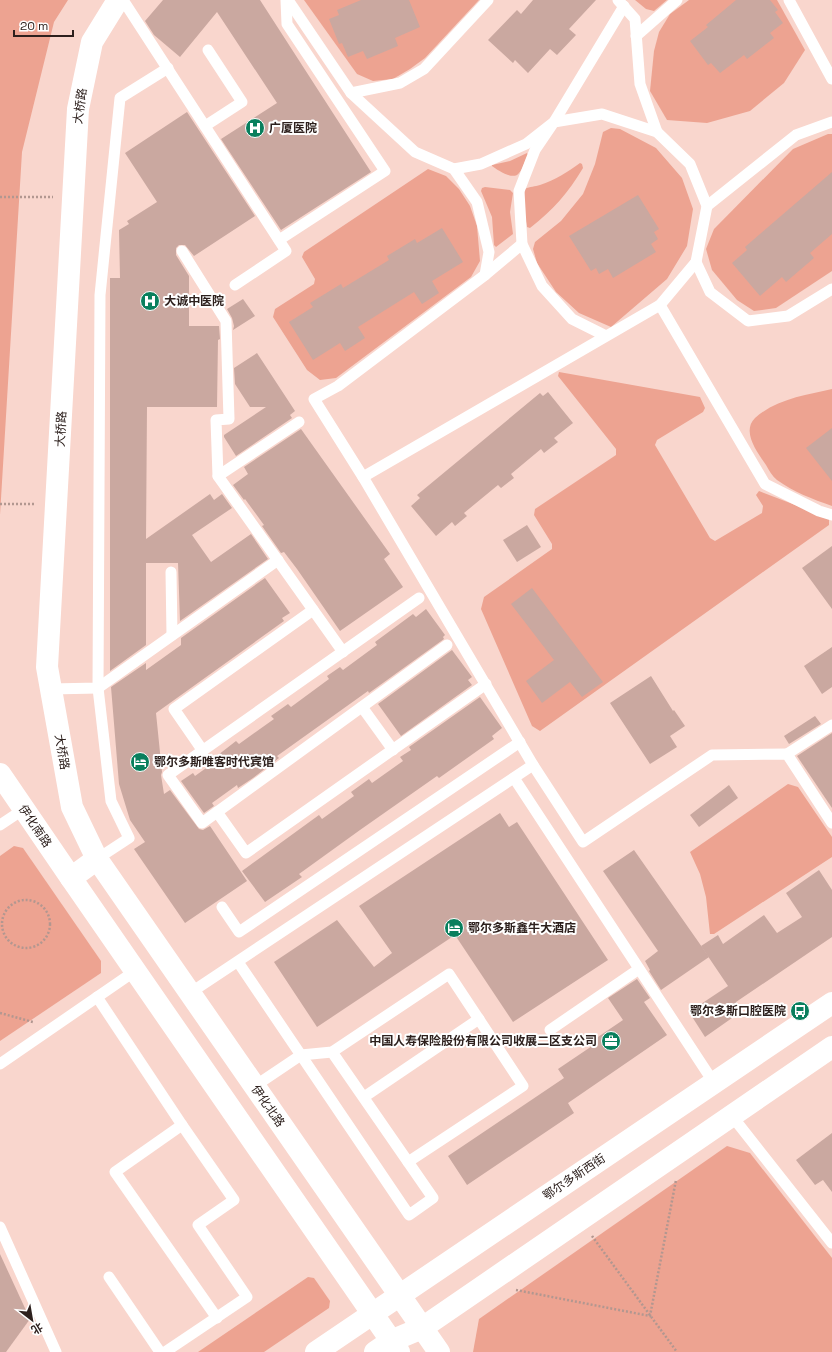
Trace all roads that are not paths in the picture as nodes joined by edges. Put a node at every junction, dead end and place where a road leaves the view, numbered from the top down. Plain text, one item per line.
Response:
1 (118, 0) edge
2 (123, 0) edge
3 (287, 0) edge
4 (488, 0) edge
5 (677, 0) edge
6 (789, 0) edge
7 (620, 3) edge
8 (636, 36) junction
9 (208, 50) dead end
10 (168, 68) junction
11 (832, 79) edge
12 (351, 93) junction
13 (554, 122) junction
14 (832, 122) edge
15 (205, 126) junction
16 (657, 132) junction
17 (454, 169) junction
18 (708, 206) junction
19 (279, 240) junction
20 (522, 244) junction
21 (182, 251) dead end
22 (696, 262) junction
23 (485, 275) junction
24 (235, 285) dead end
25 (832, 289) edge
26 (660, 304) junction
27 (606, 336) junction
28 (299, 422) dead end
29 (218, 476) junction
30 (363, 477) junction
31 (832, 515) edge
32 (278, 560) junction
33 (171, 572) dead end
34 (419, 598) dead end
35 (313, 610) junction
36 (172, 635) junction
37 (448, 645) dead end
38 (343, 652) junction
39 (486, 684) junction
40 (98, 688) junction
41 (51, 689) junction
42 (362, 707) junction
43 (832, 724) edge
44 (520, 742) junction
45 (392, 750) junction
46 (203, 751) junction
47 (787, 754) junction
48 (534, 765) junction
49 (0, 774) edge
50 (514, 778) junction
51 (24, 809) junction
52 (217, 812) junction
53 (832, 822) edge
54 (0, 825) edge
55 (97, 859) junction
56 (71, 878) junction
57 (222, 907) dead end
58 (238, 962) junction
59 (639, 969) junction
60 (135, 971) junction
61 (190, 993) junction
62 (97, 997) junction
63 (832, 1003) edge
64 (479, 1019) junction
65 (550, 1030) dead end
66 (832, 1047) edge
67 (332, 1052) junction
68 (301, 1055) junction
69 (0, 1064) edge
70 (714, 1083) junction
71 (255, 1086) junction
72 (364, 1097) junction
73 (732, 1116) junction
74 (182, 1125) junction
75 (408, 1162) junction
76 (0, 1227) edge
77 (832, 1243) edge
78 (109, 1278) dead end
79 (400, 1295) junction
80 (373, 1314) junction
81 (217, 1318) junction
82 (422, 1328) junction
83 (388, 1348) edge
84 (56, 1352) edge
85 (160, 1352) edge
86 (165, 1352) edge
87 (316, 1352) edge
88 (439, 1352) edge

1 - 41 main road, 大桥路
2 - 10 lane
3 - 12 lane
3 - 19 lane
4 - 12 lane
5 - 8 lane
6 - 11 lane
7 - 8 lane
7 - 13 lane
8 - 16 lane
9 - 15 lane
10 - 15 lane
10 - 40 lane
12 - 17 lane
13 - 16 lane
13 - 17 lane
13 - 20 lane
14 - 18 lane
15 - 19 lane
16 - 18 lane
17 - 23 lane
18 - 22 lane
19 - 24 lane
20 - 23 lane
20 - 27 lane
21 - 29 lane
22 - 25 lane
22 - 26 lane
23 - 30 lane
26 - 27 lane
26 - 31 lane
27 - 30 lane
28 - 29 lane
29 - 32 lane
30 - 39 lane
32 - 35 lane
32 - 36 lane
33 - 36 lane
34 - 38 lane
35 - 38 lane
35 - 46 lane
36 - 40 lane
37 - 42 lane
38 - 46 lane
39 - 44 lane
39 - 45 lane
40 - 41 lane
40 - 55 lane
41 - 55 main road, 大桥路
42 - 45 lane
42 - 52 lane
43 - 47 lane
44 - 48 lane
44 - 57 lane
45 - 52 lane
46 - 52 lane
47 - 48 lane
47 - 53 lane
48 - 50 lane
49 - 51 main road, 伊化南路
50 - 58 lane
50 - 59 lane
51 - 54 lane
51 - 56 main road, 伊化南路
55 - 56 main road
55 - 61 main road, 伊化北路
56 - 60 main road
58 - 61 lane
58 - 68 lane
59 - 65 lane
59 - 70 lane
60 - 62 lane
60 - 80 main road
61 - 71 main road, 伊化北路
62 - 69 lane
62 - 74 lane
63 - 70 main road, 鄂尔多斯西街
64 - 67 lane
64 - 72 lane
64 - 75 lane
66 - 73 main road
67 - 68 lane
67 - 72 lane
68 - 71 lane
68 - 75 lane
70 - 79 main road, 鄂尔多斯西街
71 - 79 main road, 伊化北路
72 - 75 lane
73 - 77 lane
73 - 82 main road
74 - 81 lane
74 - 81 lane
76 - 84 lane
78 - 85 lane
79 - 80 main road, 鄂尔多斯西街
79 - 82 main road, 伊化北路
80 - 83 main road
80 - 87 main road, 鄂尔多斯西街
81 - 86 lane
82 - 83 main road
82 - 88 main road, 伊化北路

